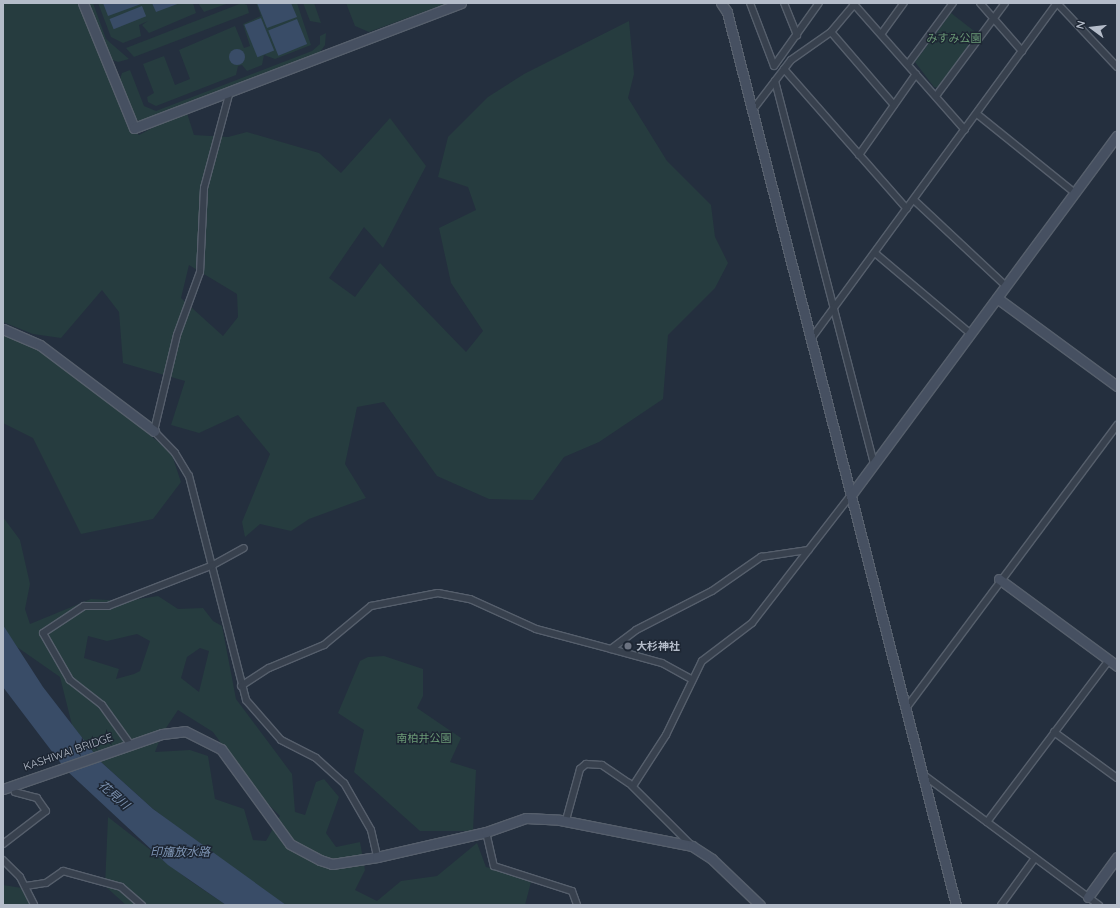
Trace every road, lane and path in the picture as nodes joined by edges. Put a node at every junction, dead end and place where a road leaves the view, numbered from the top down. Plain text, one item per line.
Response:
1 (83, 3) edge
2 (461, 3) edge
3 (721, 3) edge
4 (750, 3) edge
5 (784, 3) edge
6 (819, 3) edge
7 (854, 3) edge
8 (904, 3) edge
9 (953, 3) edge
10 (980, 3) edge
11 (1005, 3) edge
12 (1057, 3) edge
13 (993, 18) junction
14 (831, 32) junction
15 (882, 33) junction
16 (797, 35) junction
17 (1022, 51) junction
18 (908, 64) junction
19 (1117, 68) edge
20 (784, 69) junction
21 (916, 74) junction
22 (775, 81) junction
23 (230, 91) junction
24 (936, 96) junction
25 (894, 105) junction
26 (752, 111) junction
27 (977, 114) junction
28 (965, 130) junction
29 (1117, 136) edge
30 (859, 155) junction
31 (1075, 193) junction
32 (914, 200) junction
33 (907, 209) junction
34 (875, 252) junction
35 (1006, 286) junction
36 (997, 298) junction
37 (834, 310) junction
38 (3, 329) edge
39 (971, 334) junction
40 (811, 339) junction
41 (1117, 386) edge
42 (1117, 425) edge
43 (154, 431) junction
44 (874, 465) junction
45 (851, 495) junction
46 (244, 548) dead end
47 (808, 550) junction
48 (213, 565) junction
49 (999, 579) junction
50 (611, 649) junction
51 (1109, 660) junction
52 (1117, 666) edge
53 (691, 678) junction
54 (241, 686) junction
55 (907, 707) junction
56 (1054, 732) junction
57 (126, 745) junction
58 (925, 776) junction
59 (1117, 778) edge
60 (633, 786) junction
61 (3, 789) edge
62 (15, 792) dead end
63 (566, 820) junction
64 (987, 822) junction
65 (486, 832) junction
66 (3, 844) edge
67 (692, 846) junction
68 (377, 857) junction
69 (1117, 857) edge
70 (1035, 858) junction
71 (3, 860) edge
72 (26, 886) junction
73 (1088, 900) edge
74 (34, 905) edge
75 (142, 905) edge
76 (577, 905) edge
77 (760, 905) edge
78 (956, 905) edge
79 (1001, 905) edge
80 (1099, 905) edge

1 - 23 street
2 - 23 street
3 - 26 street
4 - 16 street
5 - 16 street
6 - 16 street
7 - 14 street
7 - 15 street
8 - 15 street
9 - 18 street
10 - 13 street
11 - 13 street
12 - 17 street
12 - 19 street
13 - 17 street
13 - 24 street
14 - 20 street
14 - 25 street
15 - 18 street
17 - 27 street
18 - 21 street
20 - 22 street
20 - 30 street
21 - 24 street
21 - 25 street
22 - 26 street
22 - 37 street
23 - 43 street
24 - 28 street
25 - 30 street
26 - 40 street
27 - 28 street
27 - 31 street
28 - 32 street
29 - 31 street
30 - 33 street
31 - 35 street
32 - 33 street
32 - 35 street
33 - 34 street
34 - 37 street
34 - 39 street
35 - 36 street
36 - 39 street
36 - 41 street
37 - 40 street
37 - 44 street
38 - 43 street
39 - 44 street
40 - 45 street
42 - 49 street
43 - 48 street
44 - 45 street
45 - 47 street
45 - 55 street
46 - 48 street
47 - 50 street
47 - 53 street
48 - 54 street
48 - 57 street
49 - 51 street
49 - 55 street
50 - 53 street
50 - 54 street
51 - 52 street
51 - 56 street
53 - 60 street
54 - 68 street
55 - 58 street
56 - 59 street
56 - 64 street
57 - 61 street, KASHIWAI BRIDGE
57 - 68 street, KASHIWAI BRIDGE
58 - 64 street
58 - 78 street
60 - 63 street
60 - 67 street
62 - 66 street
63 - 65 street, KASHIWAI BRIDGE
63 - 67 street, KASHIWAI BRIDGE
64 - 70 street
65 - 68 street, KASHIWAI BRIDGE
65 - 76 street
67 - 77 street
69 - 73 street
70 - 73 street
70 - 79 street
71 - 72 street
72 - 74 street
72 - 75 street
73 - 80 street

